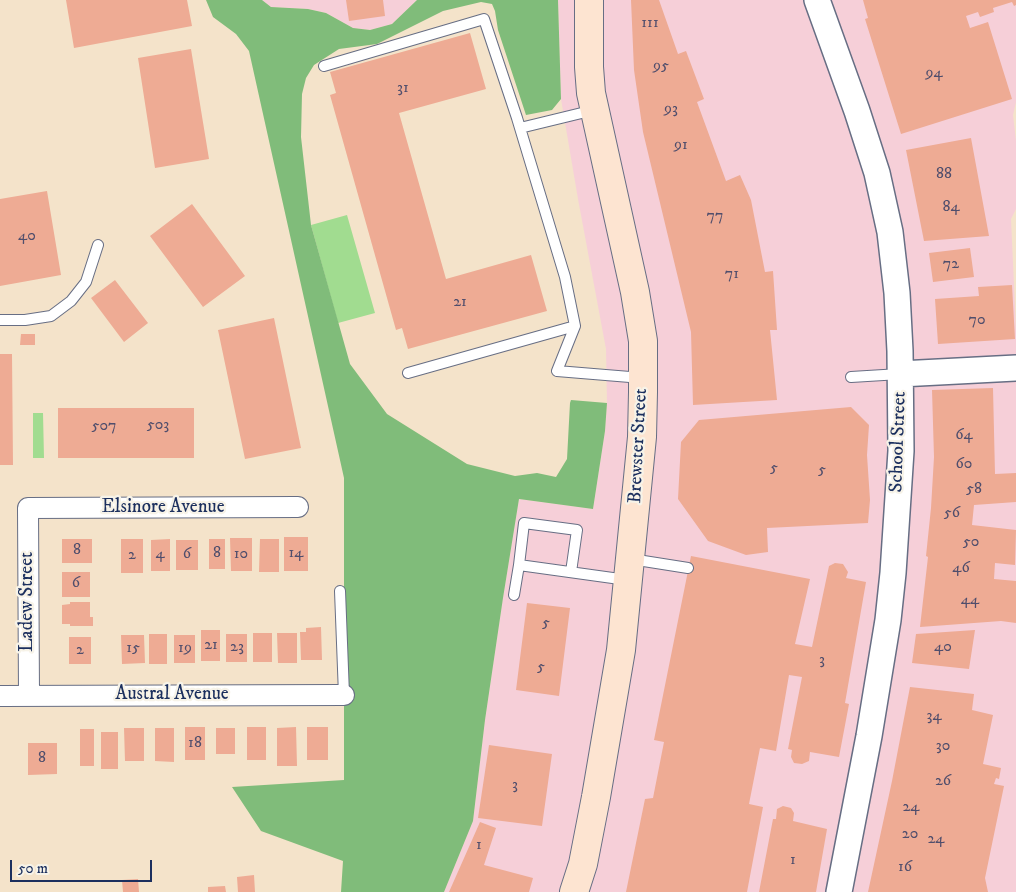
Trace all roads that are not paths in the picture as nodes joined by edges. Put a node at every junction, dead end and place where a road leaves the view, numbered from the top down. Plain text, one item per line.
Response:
1 (588, 0) edge
2 (817, 0) edge
3 (324, 66) dead end
4 (594, 110) junction
5 (520, 128) junction
6 (98, 245) dead end
7 (0, 320) edge
8 (575, 326) junction
9 (1016, 368) edge
10 (408, 373) dead end
11 (900, 374) junction
12 (851, 376) dead end
13 (643, 378) junction
14 (298, 507) dead end
15 (28, 508) joint
16 (519, 565) junction
17 (688, 568) dead end
18 (629, 570) junction
19 (571, 572) junction
20 (340, 591) dead end
21 (514, 595) dead end
22 (344, 695) joint
23 (0, 696) edge
24 (29, 696) junction
25 (574, 892) edge
26 (839, 892) edge

1 - 4 main road, Brewster Street
2 - 11 street, School Street
3 - 5 lane
4 - 5 lane
4 - 13 main road, Brewster Street
5 - 8 lane
6 - 7 lane
8 - 10 lane
8 - 13 lane
9 - 11 street
11 - 12 lane
11 - 26 street, School Street
13 - 18 main road, Brewster Street
14 - 15 street, Elsinore Avenue
15 - 24 street, Ladew Street
16 - 19 lane
16 - 19 lane
16 - 21 lane
17 - 18 lane
18 - 19 lane
18 - 25 main road, Brewster Street
20 - 22 lane
22 - 24 street, Austral Avenue
23 - 24 street, Austral Avenue

